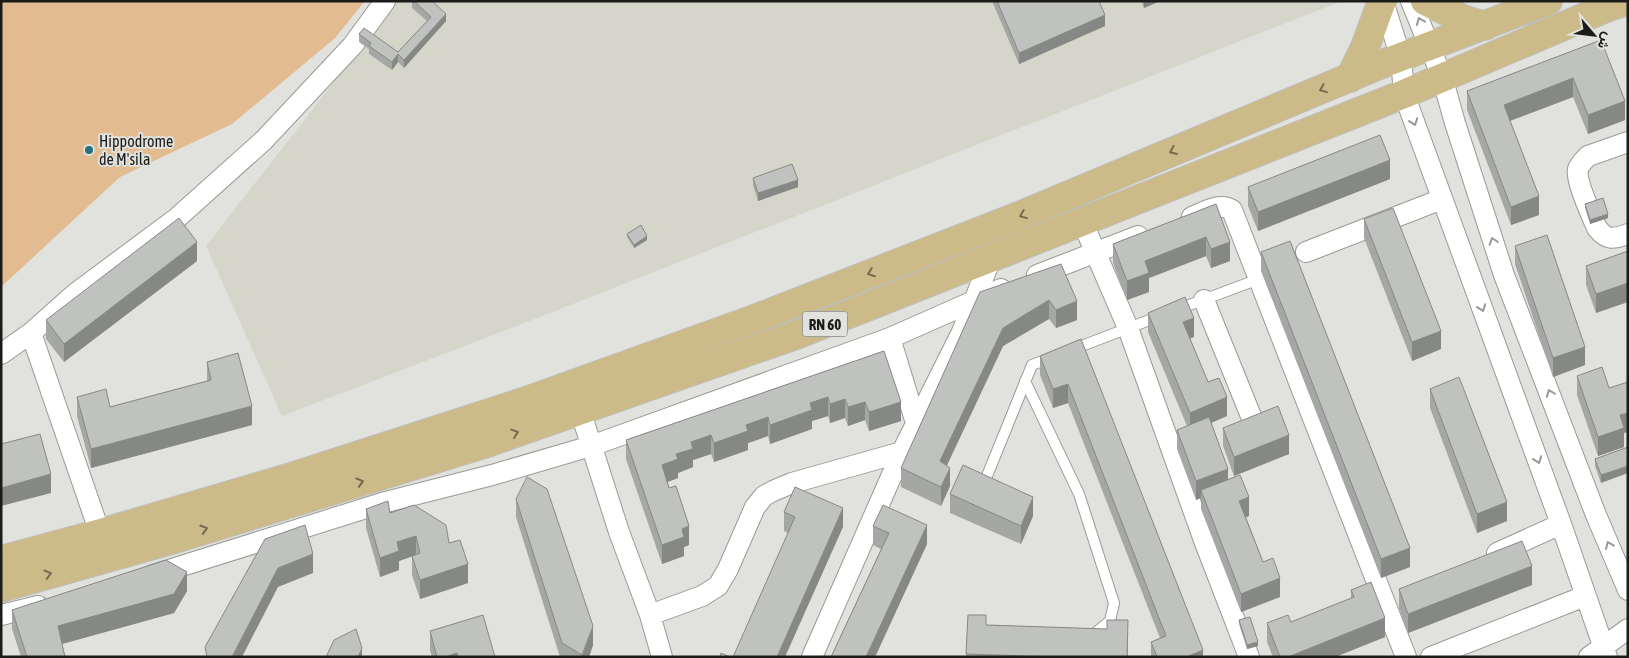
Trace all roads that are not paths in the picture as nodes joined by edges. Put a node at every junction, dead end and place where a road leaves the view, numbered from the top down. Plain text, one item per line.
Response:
1 (385, 1) edge
2 (1382, 1) edge
3 (1411, 1) edge
4 (1426, 1) edge
5 (1548, 1) edge
6 (1618, 3) edge
7 (1486, 26) junction
8 (1430, 46) junction
9 (1401, 58) junction
10 (1442, 77) junction
11 (1350, 78) junction
12 (1404, 94) junction
13 (1628, 142) edge
14 (1442, 199) junction
15 (1082, 221) junction
16 (1628, 234) edge
17 (1095, 252) junction
18 (1306, 252) dead end
19 (991, 258) junction
20 (1259, 279) junction
21 (975, 300) junction
22 (1204, 300) junction
23 (1128, 328) junction
24 (31, 333) junction
25 (890, 338) junction
26 (1, 354) edge
27 (1025, 380) junction
28 (580, 410) junction
29 (1253, 421) edge
30 (916, 423) junction
31 (592, 446) junction
32 (902, 452) junction
33 (987, 476) edge
34 (1561, 524) junction
35 (104, 545) junction
36 (1483, 559) edge
37 (1, 560) edge
38 (131, 582) edge
39 (1, 588) edge
40 (1628, 590) edge
41 (1585, 596) junction
42 (57, 601) edge
43 (650, 615) junction
44 (1, 616) edge
45 (1628, 629) edge
46 (1075, 633) edge
47 (1599, 653) edge
48 (662, 657) edge
49 (812, 657) edge
50 (1249, 657) edge
51 (1406, 657) edge
52 (1431, 657) edge

1 - 24 street
2 - 9 street
2 - 11 main road
8 -> 3 street
4 - 7 main road
5 - 7 main road, RN 60
6 - 10 main road, RN 60
7 - 8 main road, RN 60
8 - 9 main road, RN 60
8 - 10 street
9 - 11 main road, RN 60
9 - 12 street
10 - 12 main road, RN 60
40 -> 10 street
11 -> 35 main road, RN 60
12 -> 14 street
12 - 15 main road, RN 60
13 - 16 street
14 - 18 street
14 -> 34 street
15 - 17 street
15 - 19 main road, RN 60
17 - 20 street
17 - 21 street
17 - 23 street
19 - 21 street
19 - 28 main road, RN 60
20 - 22 lane
20 - 51 street
21 - 25 street
21 - 30 street
22 - 23 lane
22 - 29 street
23 - 27 lane
23 - 50 street
24 - 26 street
24 - 35 street
25 - 30 street
25 - 31 street
27 - 33 lane
27 - 46 lane
28 - 31 street
35 -> 28 main road, RN 60
30 - 32 street
31 - 38 street
31 - 43 street
32 - 43 street
32 - 49 street
34 - 36 street
34 - 41 street
35 - 37 main road, RN 60
39 -> 35 main road, RN 60
41 - 47 street
41 - 52 street
42 - 44 street
43 - 48 street
45 - 47 street

